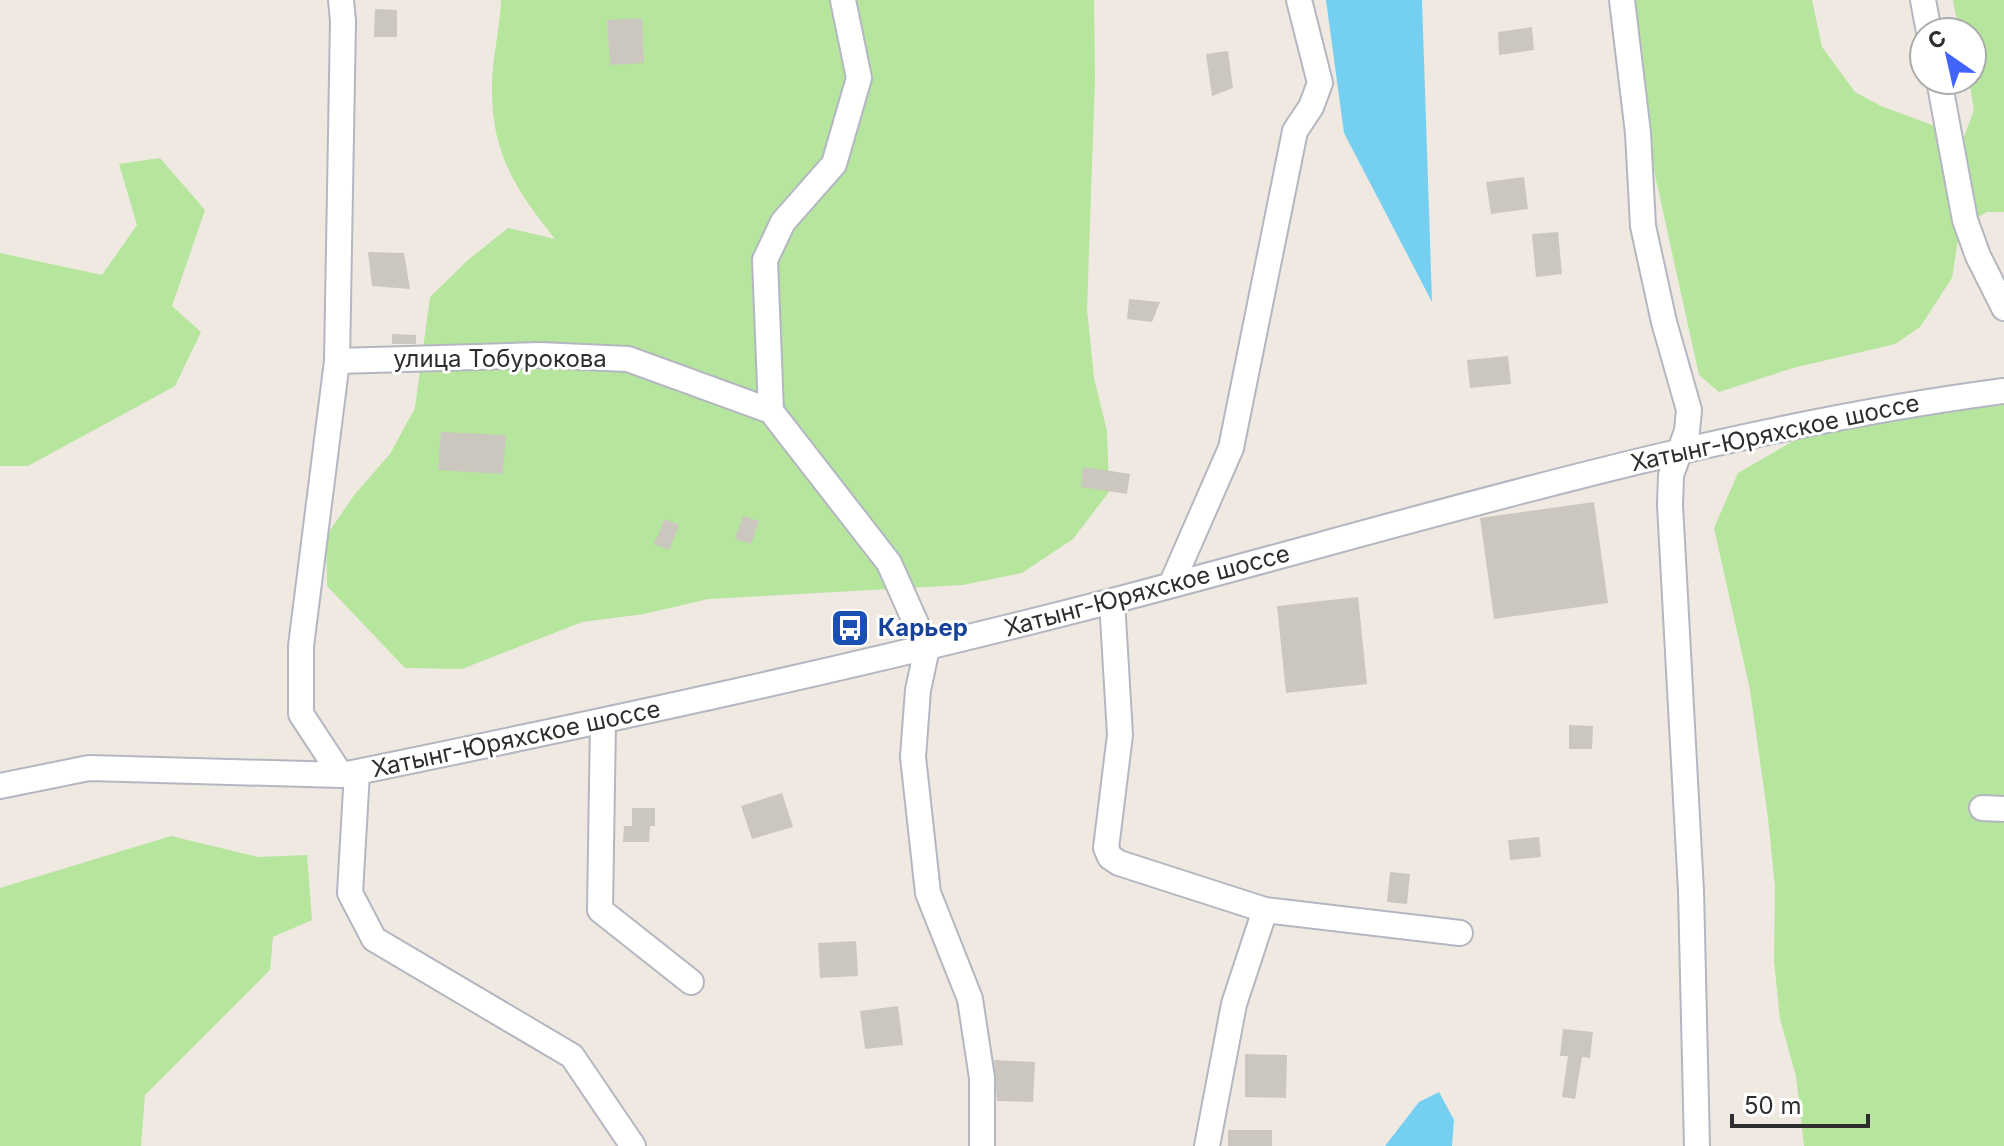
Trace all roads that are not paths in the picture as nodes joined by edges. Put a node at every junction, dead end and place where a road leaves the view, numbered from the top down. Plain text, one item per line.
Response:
1 (341, 0) edge
2 (843, 0) edge
3 (1299, 0) edge
4 (1622, 0) edge
5 (1942, 96) edge
6 (2004, 308) edge
7 (337, 361) junction
8 (2004, 391) edge
9 (771, 411) junction
10 (1682, 449) junction
11 (1171, 585) junction
12 (1112, 601) junction
13 (927, 648) junction
14 (603, 721) junction
15 (349, 774) junction
16 (0, 786) edge
17 (1265, 910) junction
18 (1460, 933) dead end
19 (691, 982) dead end
20 (633, 1146) edge
21 (982, 1146) edge
22 (1207, 1146) edge
23 (1697, 1146) edge

1 - 7 street
2 - 9 street
3 - 11 street
4 - 10 street
5 - 6 street
7 - 9 street, улица Тобурокова
7 - 15 street
8 - 10 street, Хатынг-Юряхское шоссе
9 - 13 street
10 - 11 street, Хатынг-Юряхское шоссе
10 - 23 street
11 - 12 street, Хатынг-Юряхское шоссе
12 - 13 street, Хатынг-Юряхское шоссе
12 - 17 street
13 - 14 street, Хатынг-Юряхское шоссе
13 - 21 street
14 - 15 street, Хатынг-Юряхское шоссе
14 - 19 street
15 - 16 street, Хатынг-Юряхское шоссе
15 - 20 street
17 - 18 street
17 - 22 street

